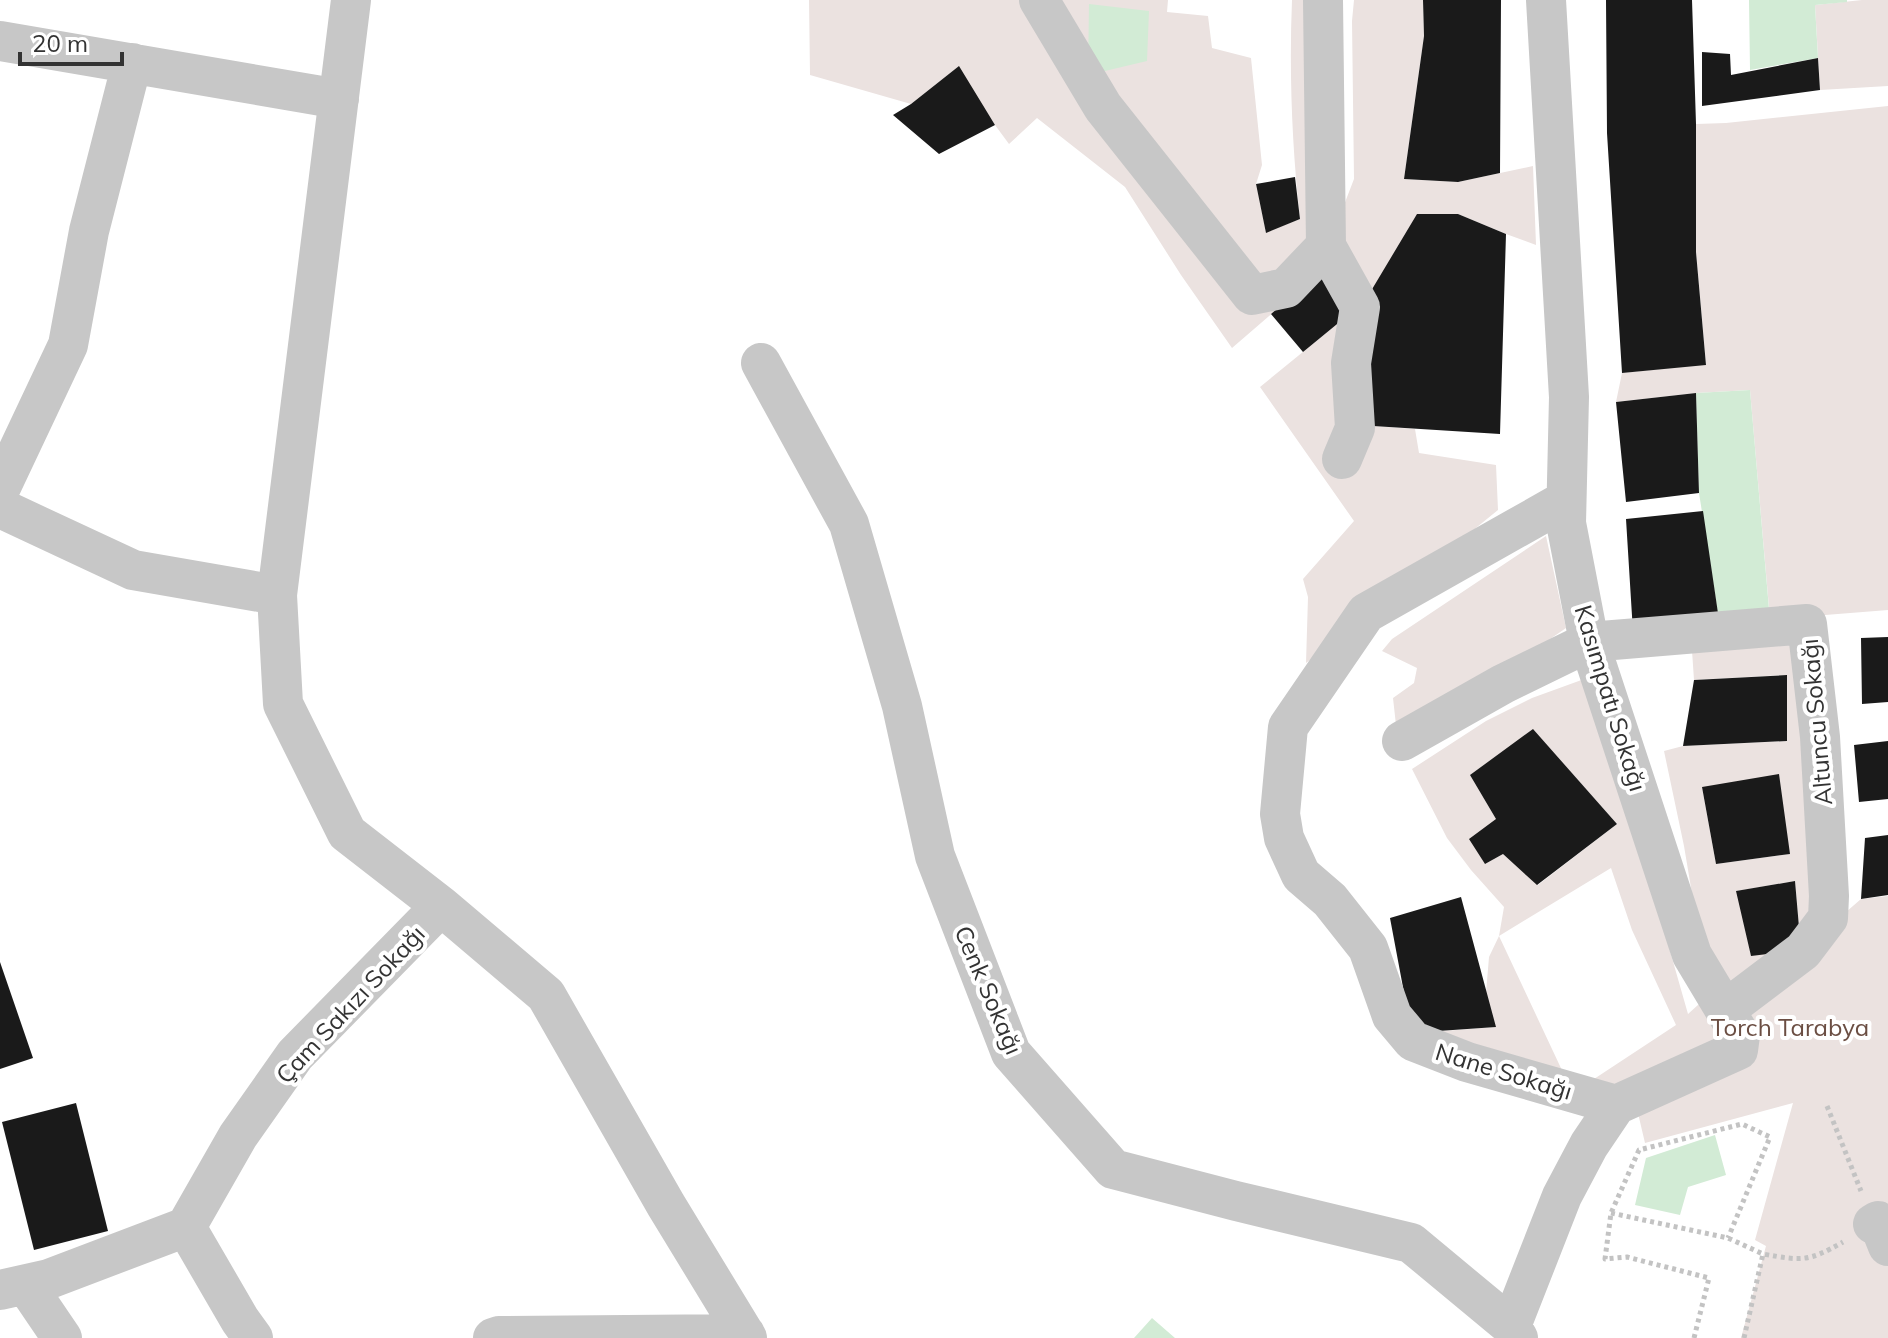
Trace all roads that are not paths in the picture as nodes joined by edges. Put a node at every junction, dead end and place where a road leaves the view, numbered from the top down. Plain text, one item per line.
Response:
1 (351, 0) edge
2 (1039, 0) edge
3 (1323, 0) edge
4 (1546, 0) edge
5 (0, 41) edge
6 (132, 63) junction
7 (339, 99) junction
8 (1326, 246) junction
9 (761, 363) dead end
10 (1342, 459) dead end
11 (0, 489) edge
12 (1566, 500) junction
13 (0, 508) edge
14 (277, 595) junction
15 (1589, 642) junction
16 (1402, 741) dead end
17 (441, 906) junction
18 (1725, 1010) junction
19 (1616, 1105) junction
20 (186, 1227) junction
21 (13, 1288) edge
22 (1514, 1332) edge
23 (746, 1336) edge
24 (62, 1338) edge
25 (253, 1338) edge
26 (493, 1338) edge

1 - 7 street
2 - 8 street
3 - 8 street
4 - 12 street, Kasımpatı Sokağı
5 - 6 street
6 - 7 street
6 - 11 street
7 - 14 street
8 - 10 street
9 - 22 street, Cenk Sokağı
12 - 15 street, Kasımpatı Sokağı
12 - 19 street, Nane Sokağı
13 - 14 street
14 - 17 street
15 - 16 street, Altuncu Sokağı
15 - 18 street, Kasımpatı Sokağı
15 - 18 street, Altuncu Sokağı
17 - 20 street, Çam Sakızı Sokağı
17 - 23 street
18 - 19 street, Kasımpatı Sokağı
19 - 22 street
20 - 21 street
20 - 25 street
21 - 24 street
23 - 26 street

